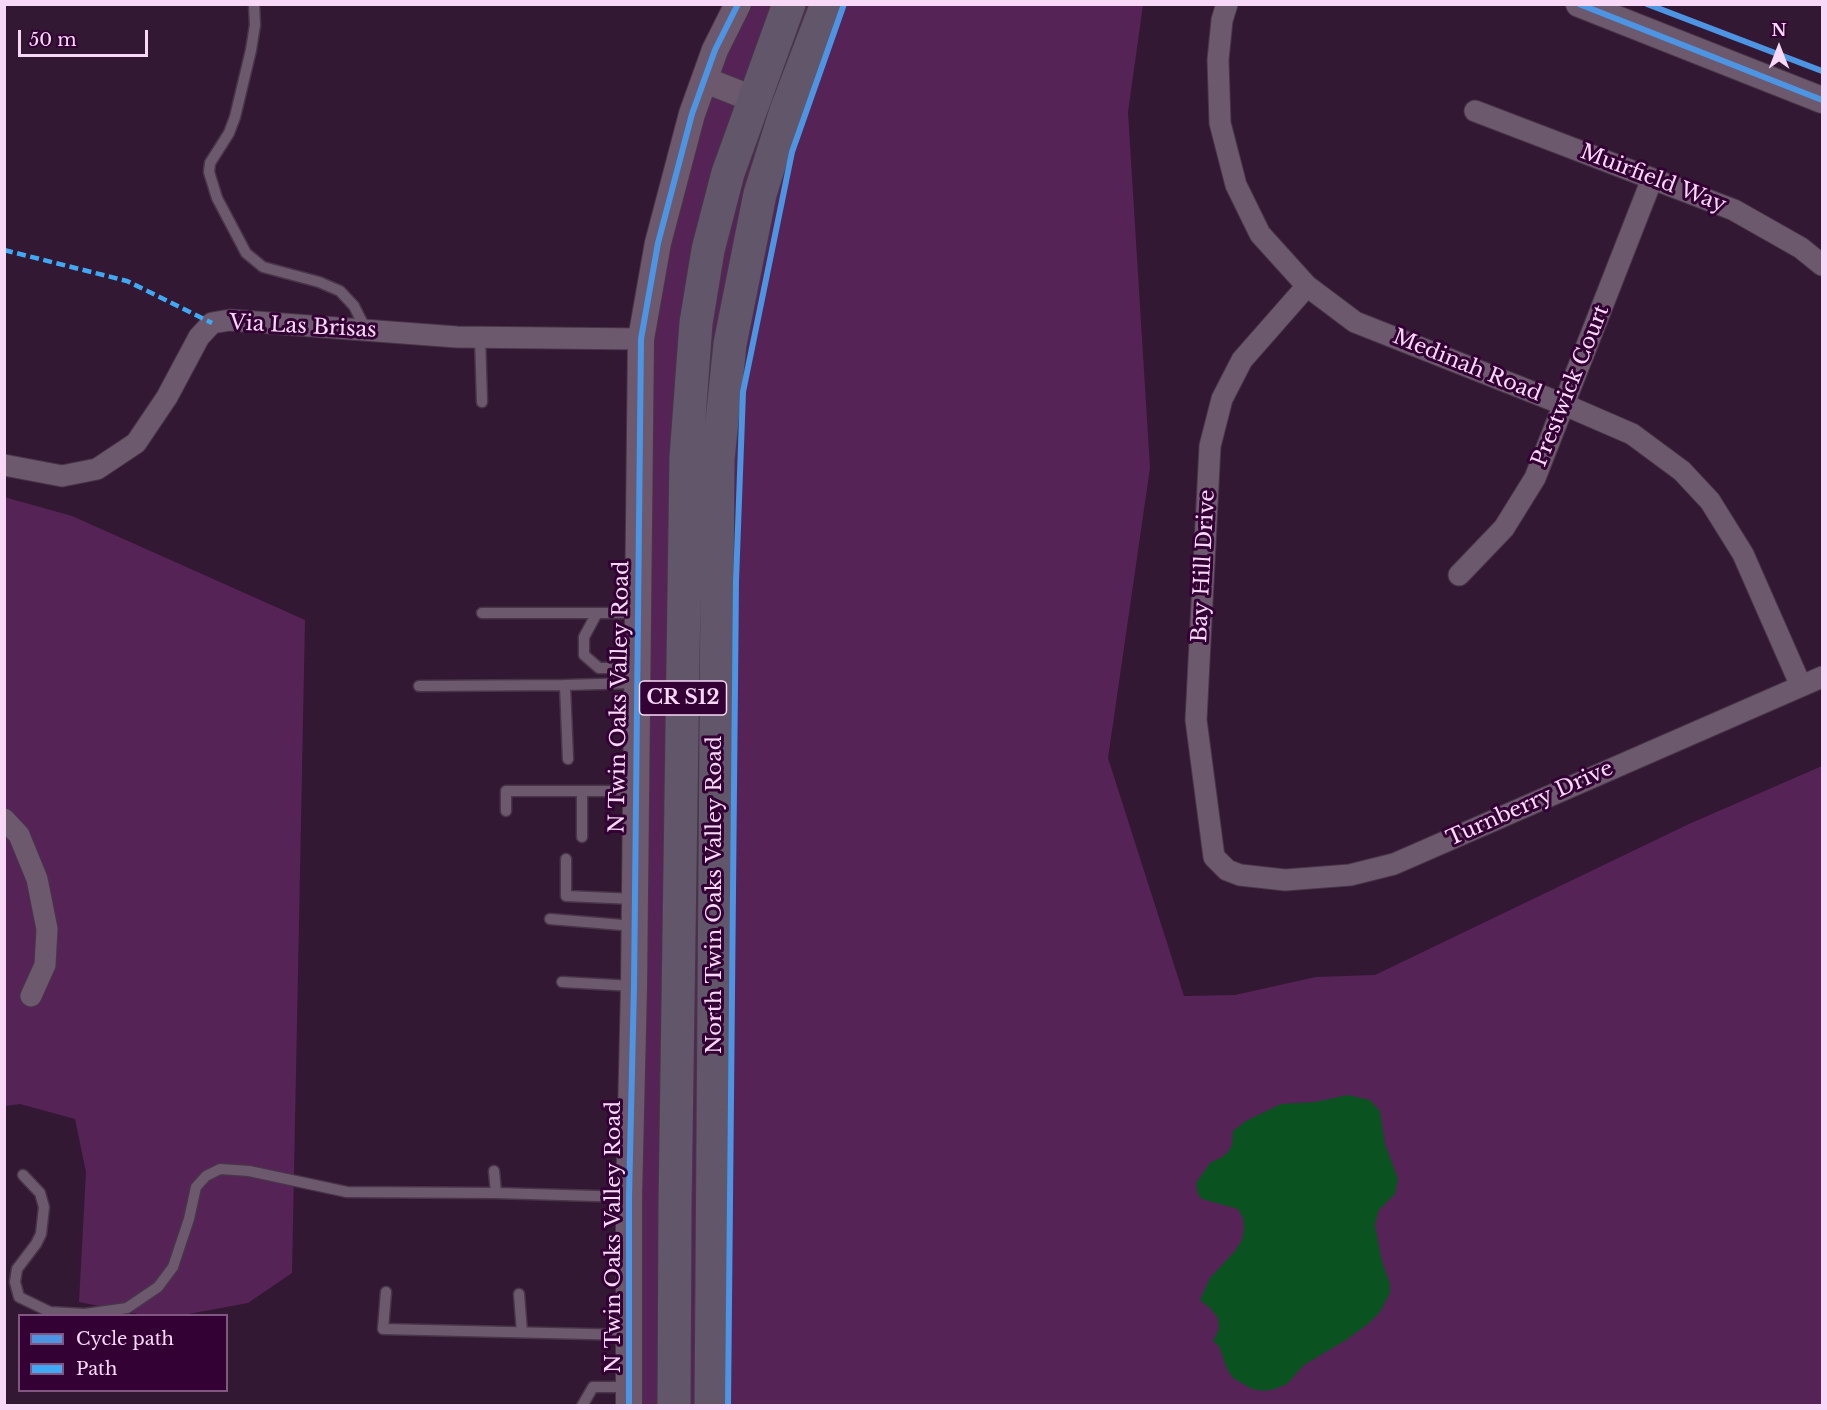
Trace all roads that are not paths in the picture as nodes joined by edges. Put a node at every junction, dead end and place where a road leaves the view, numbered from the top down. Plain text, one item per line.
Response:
1 (254, 4) edge
2 (738, 4) edge
3 (789, 4) edge
4 (1227, 4) edge
5 (1579, 4) edge
6 (824, 14) edge
7 (705, 80) junction
8 (753, 99) junction
9 (1822, 100) edge
10 (1475, 111) dead end
11 (1652, 179) junction
12 (750, 242) junction
13 (1822, 265) edge
14 (1307, 286) junction
15 (366, 330) junction
16 (480, 337) junction
17 (641, 339) junction
18 (482, 402) dead end
19 (1565, 405) junction
20 (4, 465) edge
21 (1459, 575) dead end
22 (482, 613) dead end
23 (597, 613) junction
24 (637, 613) junction
25 (637, 675) junction
26 (1822, 677) edge
27 (565, 685) junction
28 (419, 686) dead end
29 (1801, 686) junction
30 (568, 759) dead end
31 (582, 791) junction
32 (635, 791) junction
33 (506, 811) dead end
34 (4, 819) edge
35 (582, 837) dead end
36 (566, 859) dead end
37 (1227, 870) joint
38 (634, 899) junction
39 (550, 919) dead end
40 (634, 926) junction
41 (561, 982) dead end
42 (634, 986) junction
43 (31, 996) dead end
44 (494, 1171) dead end
45 (23, 1175) dead end
46 (496, 1193) junction
47 (629, 1197) junction
48 (386, 1292) dead end
49 (519, 1294) dead end
50 (522, 1332) junction
51 (630, 1335) junction
52 (630, 1396) edge
53 (582, 1406) edge
54 (674, 1406) edge
55 (711, 1406) edge

1 - 15 lane
2 - 7 street, N Twin Oaks Valley Road
3 - 8 main road, North Twin Oaks Valley Road / CR S12
4 - 14 street, Medinah Road
5 - 9 street
6 - 8 main road
6 - 12 main road, North Twin Oaks Valley Road / CR S12
7 - 8 street
7 - 17 street, N Twin Oaks Valley Road
8 - 12 main road
8 - 54 main road, North Twin Oaks Valley Road / CR S12
10 - 11 street, Muirfield Way
11 - 13 street, Muirfield Way
11 - 19 street, Prestwick Court
12 - 55 main road, North Twin Oaks Valley Road / CR S12
14 - 19 street, Medinah Road
14 - 37 street, Bay Hill Drive
15 - 16 street, Via Las Brisas
15 - 20 street, Via Las Brisas
16 - 17 street, Via Las Brisas
16 - 18 lane
17 - 24 street, N Twin Oaks Valley Road
19 - 21 street, Prestwick Court
19 - 29 street, Medinah Road
22 - 23 lane
23 - 24 lane
23 - 25 lane
24 - 25 street, N Twin Oaks Valley Road
25 - 27 lane
25 - 32 street, N Twin Oaks Valley Road
26 - 29 street, Turnberry Drive
27 - 28 lane
27 - 30 lane
29 - 37 street, Turnberry Drive
31 - 32 lane
31 - 33 lane
31 - 35 lane
32 - 38 street, N Twin Oaks Valley Road
34 - 43 street
36 - 38 lane
38 - 40 street, N Twin Oaks Valley Road
39 - 40 lane
40 - 42 street, N Twin Oaks Valley Road
41 - 42 lane
42 - 47 street, N Twin Oaks Valley Road
44 - 46 lane
45 - 46 lane
46 - 47 lane
47 - 51 street, N Twin Oaks Valley Road
48 - 50 lane
49 - 50 lane
50 - 51 lane
51 - 52 street, N Twin Oaks Valley Road
52 - 53 lane

